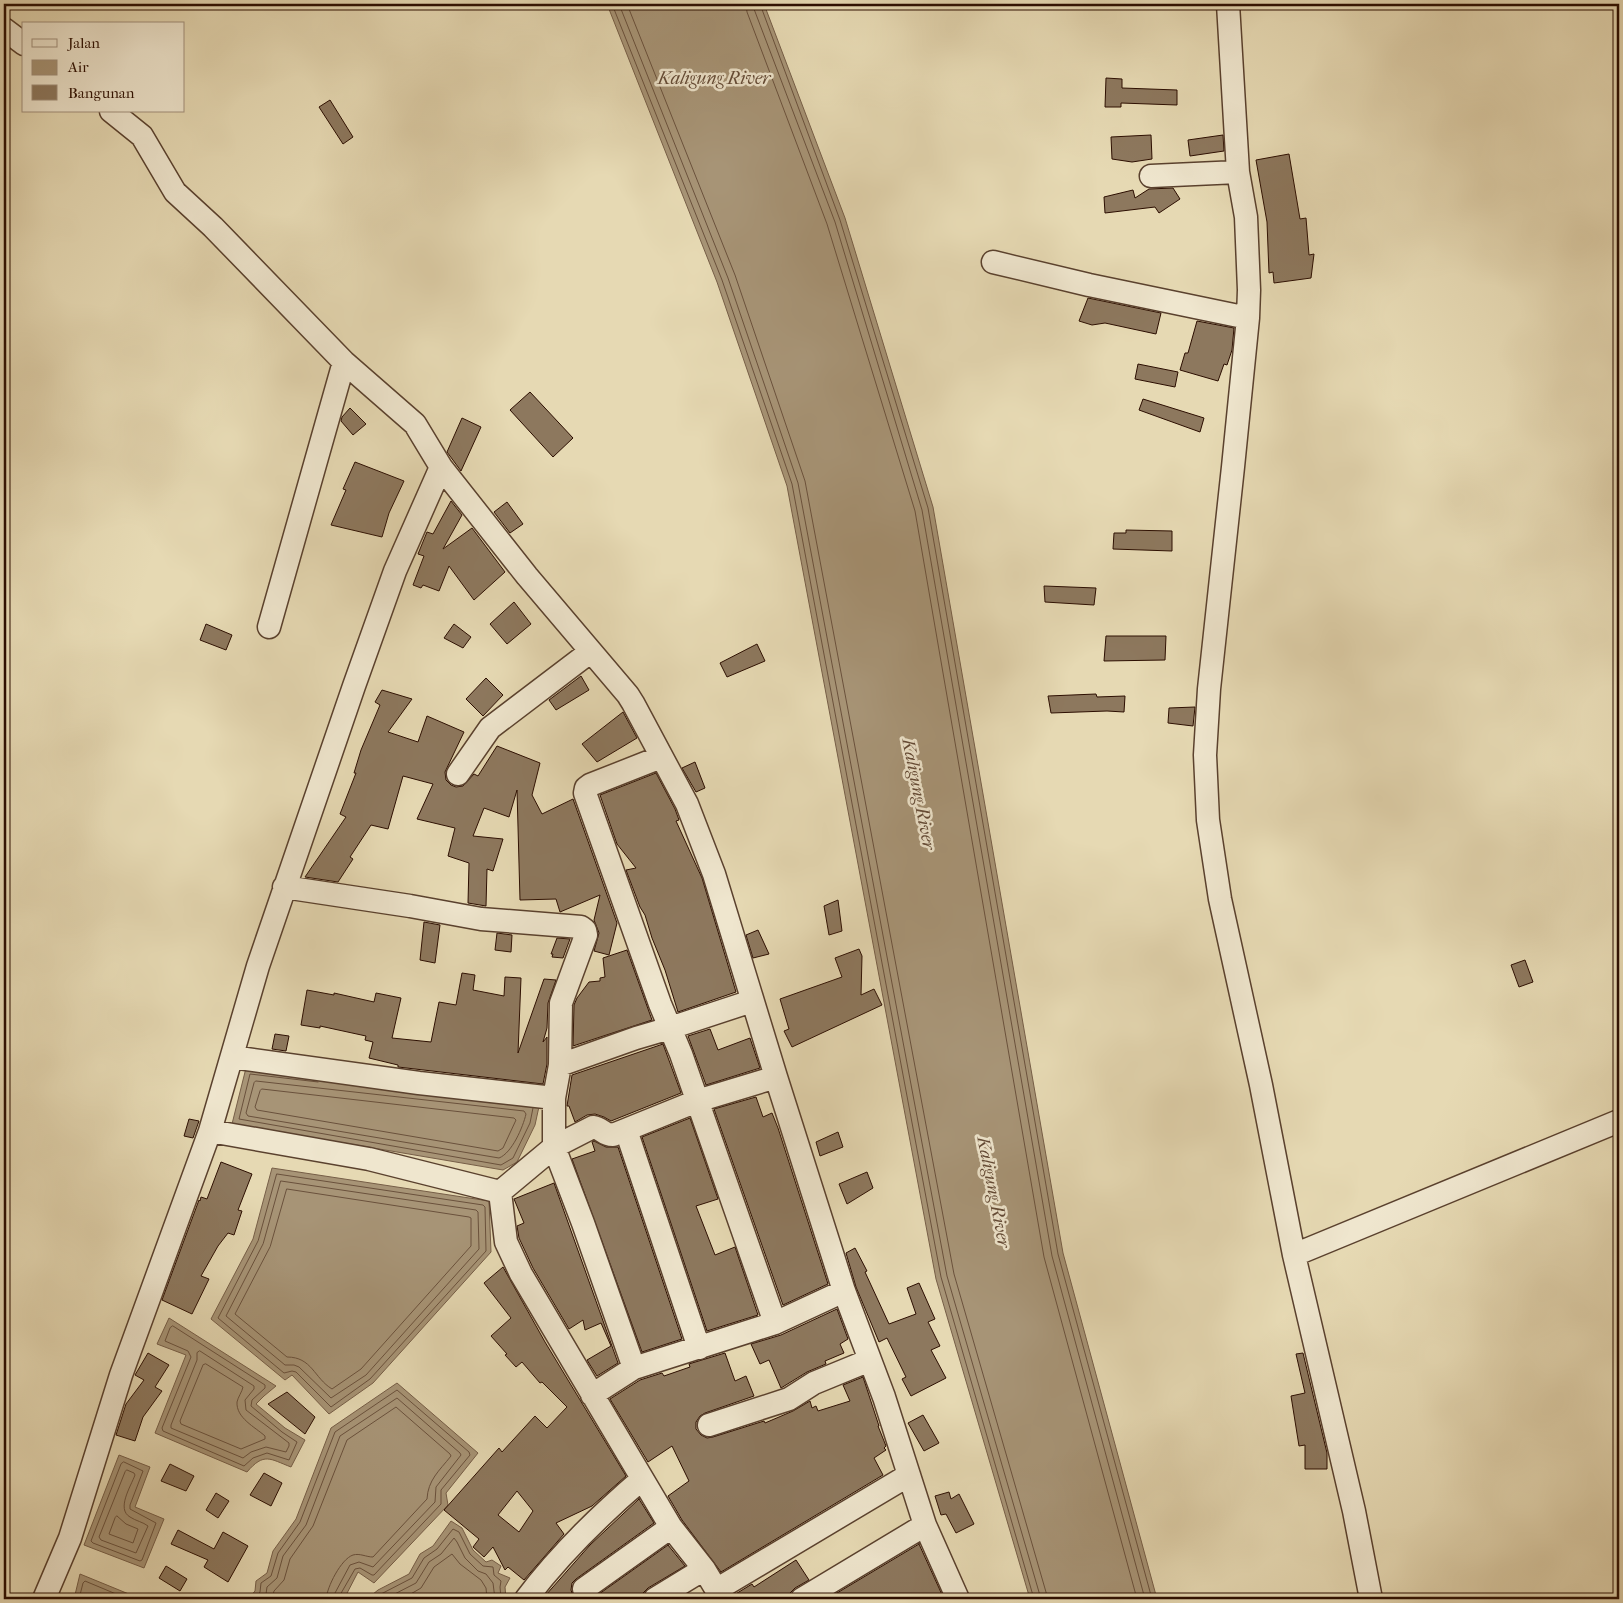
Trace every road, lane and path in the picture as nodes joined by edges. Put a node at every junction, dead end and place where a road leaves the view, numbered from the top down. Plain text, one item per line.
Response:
1 (1228, 4) edge
2 (4, 29) edge
3 (22, 42) edge
4 (112, 112) edge
5 (1238, 172) junction
6 (1152, 176) dead end
7 (993, 262) dead end
8 (1248, 318) junction
9 (344, 362) junction
10 (438, 462) junction
11 (269, 627) dead end
12 (590, 652) junction
13 (661, 757) junction
14 (458, 774) dead end
15 (284, 888) junction
16 (752, 1001) junction
17 (670, 1028) junction
18 (232, 1057) junction
19 (560, 1065) junction
20 (776, 1077) junction
21 (554, 1098) junction
22 (697, 1101) junction
23 (1619, 1121) edge
24 (626, 1130) junction
25 (210, 1131) junction
26 (554, 1147) junction
27 (500, 1192) junction
28 (1294, 1255) junction
29 (844, 1292) junction
30 (775, 1323) junction
31 (699, 1348) junction
32 (870, 1360) junction
33 (634, 1368) junction
34 (592, 1395) junction
35 (709, 1425) dead end
36 (909, 1475) junction
37 (642, 1479) junction
38 (925, 1525) junction
39 (671, 1527) junction
40 (704, 1569) junction
41 (584, 1589) dead end
42 (719, 1594) edge
43 (533, 1596) edge
44 (44, 1599) edge
45 (655, 1599) edge
46 (802, 1599) edge
47 (958, 1599) edge
48 (1371, 1599) edge

1 - 5 street
2 - 3 street
4 - 9 street
5 - 6 street
5 - 8 street
7 - 8 street
8 - 28 street
9 - 10 street
9 - 11 street
10 - 12 street
10 - 15 street
12 - 13 street
12 - 14 street
13 - 16 street
13 - 17 street
15 - 18 street
15 - 19 street
16 - 17 street
16 - 20 street
17 - 19 street
17 - 22 street
18 - 21 street
18 - 25 street
19 - 21 street
20 - 22 street
20 - 29 street
21 - 26 street
22 - 24 street
22 - 30 street
23 - 28 street
24 - 26 street
24 - 31 street
25 - 27 street
25 - 44 street
26 - 27 street
26 - 33 street
27 - 34 street
28 - 48 street
29 - 30 street
29 - 32 street
30 - 31 street
31 - 33 street
32 - 35 street
32 - 36 street
33 - 34 street
34 - 37 street
36 - 38 street
36 - 42 street
37 - 39 street
37 - 43 street
38 - 46 street
38 - 47 street
39 - 40 street
39 - 41 street
40 - 42 street
40 - 45 street

